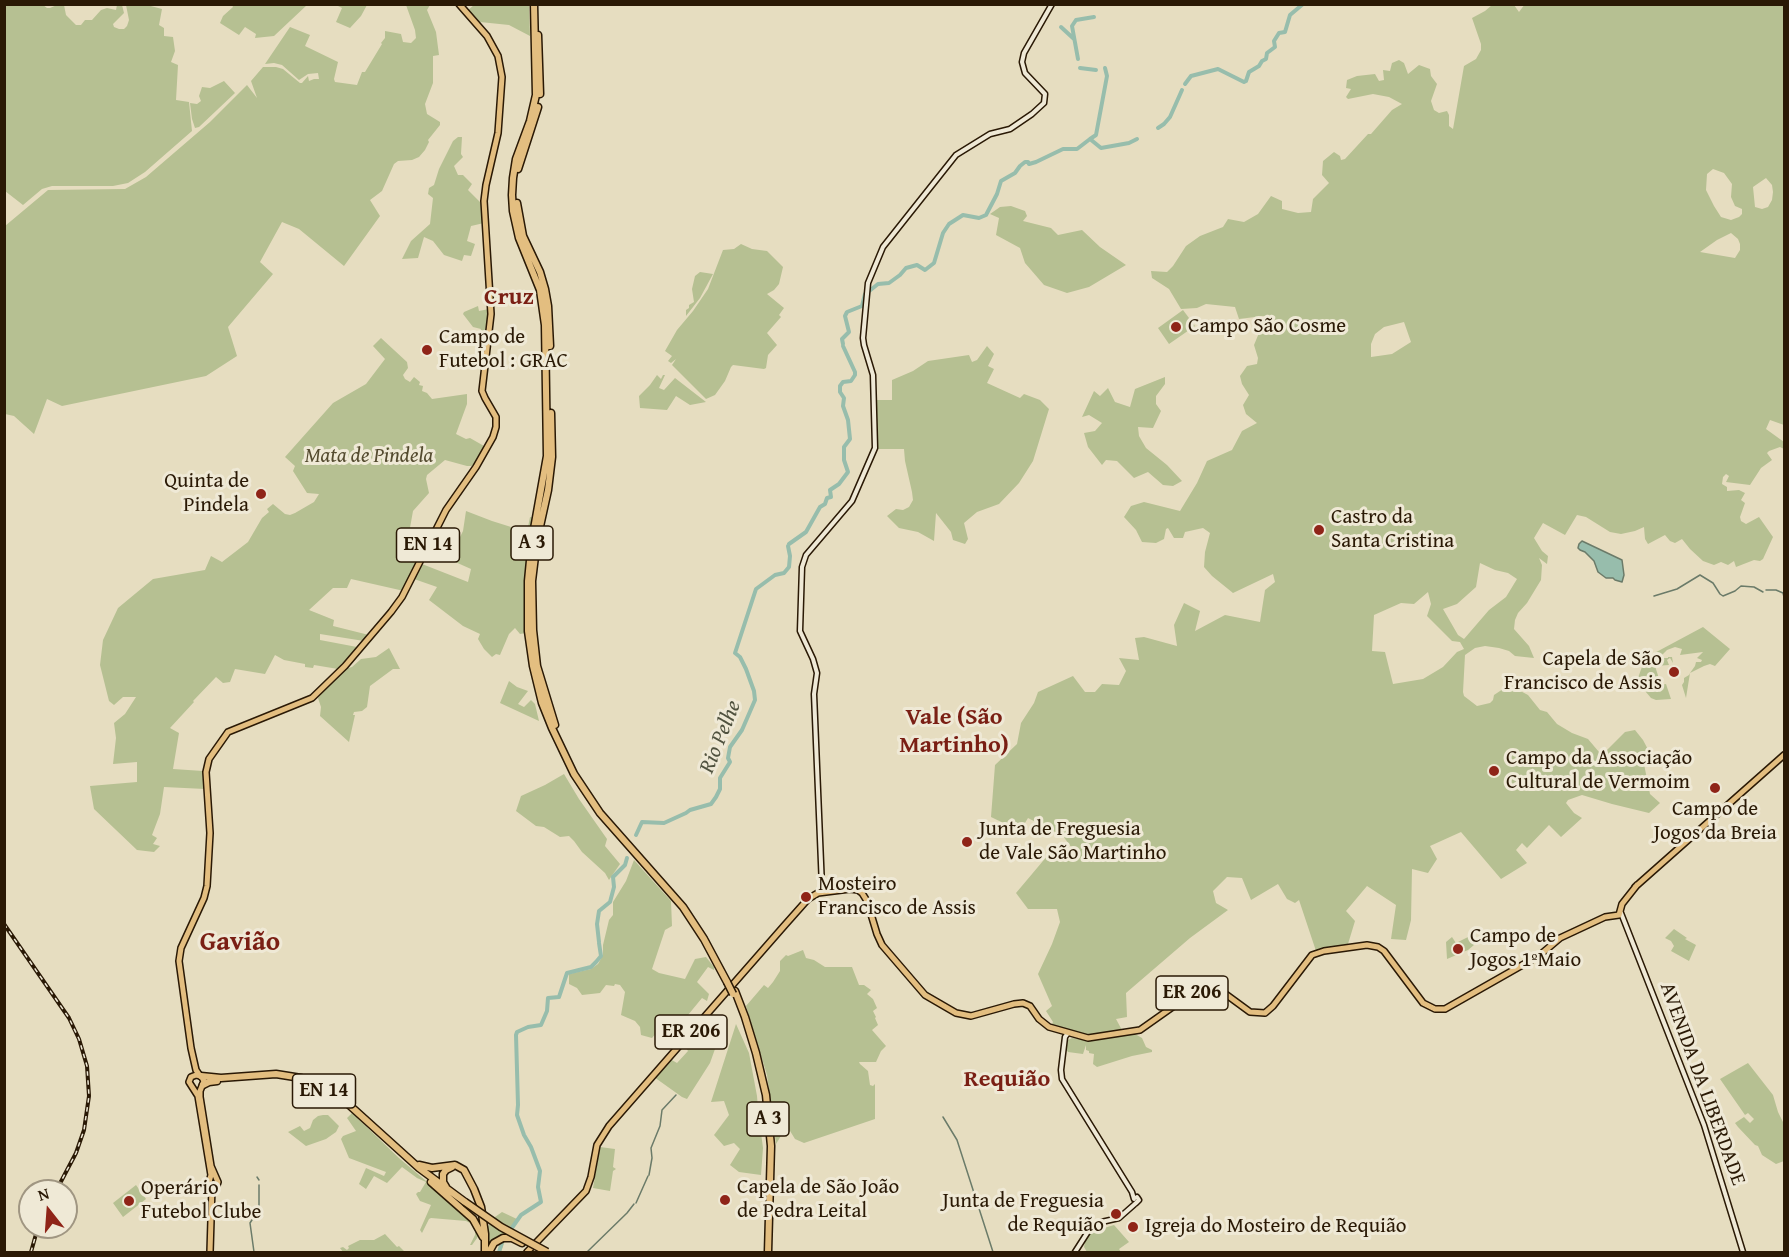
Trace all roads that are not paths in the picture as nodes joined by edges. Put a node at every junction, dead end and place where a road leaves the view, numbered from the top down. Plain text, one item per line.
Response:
1 (536, 4) edge
2 (1052, 4) edge
3 (459, 5) edge
4 (1785, 755) edge
5 (824, 887) junction
6 (1616, 910) junction
7 (731, 986) junction
8 (1067, 1038) junction
9 (191, 1048) junction
10 (192, 1076) junction
11 (201, 1076) junction
12 (202, 1087) junction
13 (194, 1089) junction
14 (411, 1160) junction
15 (430, 1182) junction
16 (213, 1183) junction
17 (456, 1195) junction
18 (464, 1203) junction
19 (479, 1220) junction
20 (522, 1243) junction
21 (486, 1251) edge
22 (211, 1252) edge
23 (527, 1252) edge
24 (541, 1252) edge
25 (547, 1252) edge
26 (766, 1252) edge
27 (1075, 1252) edge
28 (1743, 1252) edge

1 - 7 highway, A 3
2 - 5 main road
3 - 9 main road, EN 14
4 - 6 main road, ER 206
5 - 7 main road, ER 206
5 - 8 main road, ER 206
6 - 8 main road, ER 206
6 - 28 main road, AVENIDA DA LIBERDADE
7 - 23 main road, ER 206
7 - 26 highway, A 3
8 - 27 main road
9 - 10 main road, EN 14
9 - 11 main road, EN 14
10 - 11 main road, EN 14
10 - 13 main road, EN 14
11 - 12 main road, EN 14
11 - 14 highway, EN 14
12 - 13 main road, EN 14
12 - 15 highway, EN 14
12 - 16 main road
13 - 16 main road
14 - 17 highway, EN 14
14 - 19 highway
15 - 18 highway, EN 14
15 - 19 highway
16 - 22 main road
17 - 18 highway, EN 14
17 - 19 highway
18 - 20 highway, EN 14, bridge
18 - 25 highway, EN 14, bridge
19 - 21 highway
19 - 21 highway
20 - 21 highway
20 - 24 highway, EN 14, bridge

